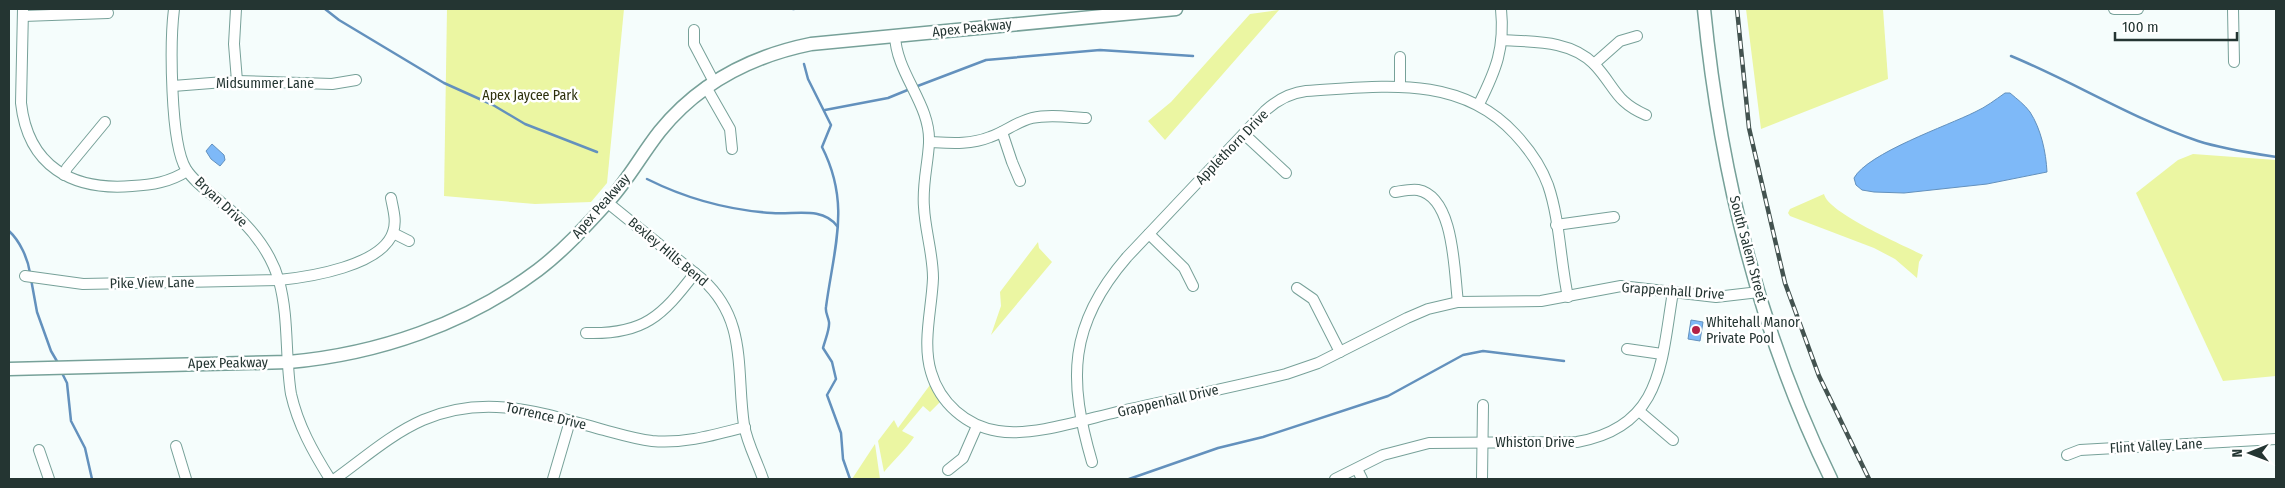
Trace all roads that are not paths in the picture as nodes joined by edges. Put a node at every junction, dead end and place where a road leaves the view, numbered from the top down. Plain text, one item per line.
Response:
1 (174, 9) edge
2 (236, 9) edge
3 (1176, 9) edge
4 (1501, 9) edge
5 (1704, 9) edge
6 (2114, 9) edge
7 (2138, 9) edge
8 (2233, 9) edge
9 (23, 12) edge
10 (108, 13) dead end
11 (694, 30) dead end
12 (895, 36) junction
13 (1637, 36) dead end
14 (1502, 40) junction
15 (1400, 57) dead end
16 (2234, 62) dead end
17 (1594, 64) junction
18 (356, 80) dead end
19 (237, 81) junction
20 (710, 85) junction
21 (173, 86) junction
22 (1400, 87) junction
23 (1479, 104) junction
24 (1646, 115) dead end
25 (1086, 118) dead end
26 (105, 122) dead end
27 (1002, 132) junction
28 (1244, 134) junction
29 (929, 142) junction
30 (732, 149) dead end
31 (187, 171) junction
32 (1286, 173) dead end
33 (64, 175) junction
34 (1020, 181) dead end
35 (1395, 192) dead end
36 (391, 198) dead end
37 (608, 203) junction
38 (1614, 217) dead end
39 (1556, 225) junction
40 (393, 233) junction
41 (1149, 234) junction
42 (408, 241) dead end
43 (696, 273) junction
44 (25, 276) dead end
45 (279, 280) junction
46 (1193, 286) dead end
47 (1298, 288) dead end
48 (1672, 292) junction
49 (1759, 292) junction
50 (1568, 297) junction
51 (1458, 302) junction
52 (586, 333) dead end
53 (1627, 349) dead end
54 (1340, 352) junction
55 (1662, 354) junction
56 (289, 362) junction
57 (9, 369) edge
58 (1483, 405) dead end
59 (1639, 411) junction
60 (570, 421) junction
61 (1083, 421) junction
62 (744, 426) junction
63 (977, 426) junction
64 (2276, 439) edge
65 (1673, 440) dead end
66 (1482, 442) junction
67 (176, 446) dead end
68 (39, 450) dead end
69 (2067, 455) dead end
70 (1092, 462) dead end
71 (1357, 468) junction
72 (948, 470) dead end
73 (49, 479) edge
74 (186, 479) edge
75 (330, 479) edge
76 (335, 479) edge
77 (553, 479) edge
78 (762, 479) edge
79 (1335, 479) edge
80 (1362, 479) edge
81 (1482, 479) edge
82 (1831, 479) edge

1 - 21 street, Bryan Drive
2 - 19 street
3 - 12 main road, Apex Peakway
4 - 14 street
5 - 49 main road, South Salem Street
6 - 7 street
8 - 16 street
9 - 10 street
9 - 33 street
11 - 20 street
12 - 20 main road, Apex Peakway
12 - 29 street, Grappenhall Drive
13 - 17 street
14 - 17 street
14 - 23 street
15 - 22 street
17 - 24 street
18 - 19 street, Midsummer Lane
19 - 21 street, Midsummer Lane
20 - 30 street
20 - 37 main road, Apex Peakway
21 - 31 street, Bryan Drive
22 - 23 street, Applethorn Drive
22 - 28 street, Applethorn Drive
23 - 39 street, Applethorn Drive
25 - 27 street
26 - 33 street
27 - 29 street
27 - 34 street
28 - 32 street
28 - 41 street, Applethorn Drive
29 - 63 street, Grappenhall Drive
31 - 33 street
31 - 45 street, Bryan Drive
35 - 51 street
36 - 40 street
37 - 43 street, Bexley Hills Bend
37 - 56 main road, Apex Peakway
38 - 39 street
39 - 50 street, Applethorn Drive
40 - 42 street
40 - 45 street, Pike View Lane
41 - 46 street
41 - 61 street, Applethorn Drive
43 - 52 street
43 - 62 street, Bexley Hills Bend
44 - 45 street, Pike View Lane
45 - 56 street, Bryan Drive
47 - 54 street
48 - 49 street, Grappenhall Drive
48 - 50 street, Grappenhall Drive
48 - 55 street, Whiston Drive
49 - 82 main road, South Salem Street
50 - 51 street, Grappenhall Drive
51 - 54 street, Grappenhall Drive
53 - 55 street
54 - 61 street, Grappenhall Drive
55 - 59 street, Whiston Drive
56 - 57 main road, Apex Peakway
56 - 75 street, Bryan Drive
58 - 66 street
59 - 65 street
59 - 66 street, Whiston Drive
60 - 62 street, Torrence Drive
60 - 76 street, Torrence Drive
60 - 77 street
61 - 63 street, Grappenhall Drive
61 - 70 street, Applethorn Drive
62 - 78 street, Bexley Hills Bend
63 - 72 street
64 - 69 street, Flint Valley Lane
66 - 71 street, Whiston Drive
66 - 81 street
67 - 74 street
68 - 73 street
71 - 79 street, Whiston Drive
71 - 80 street

